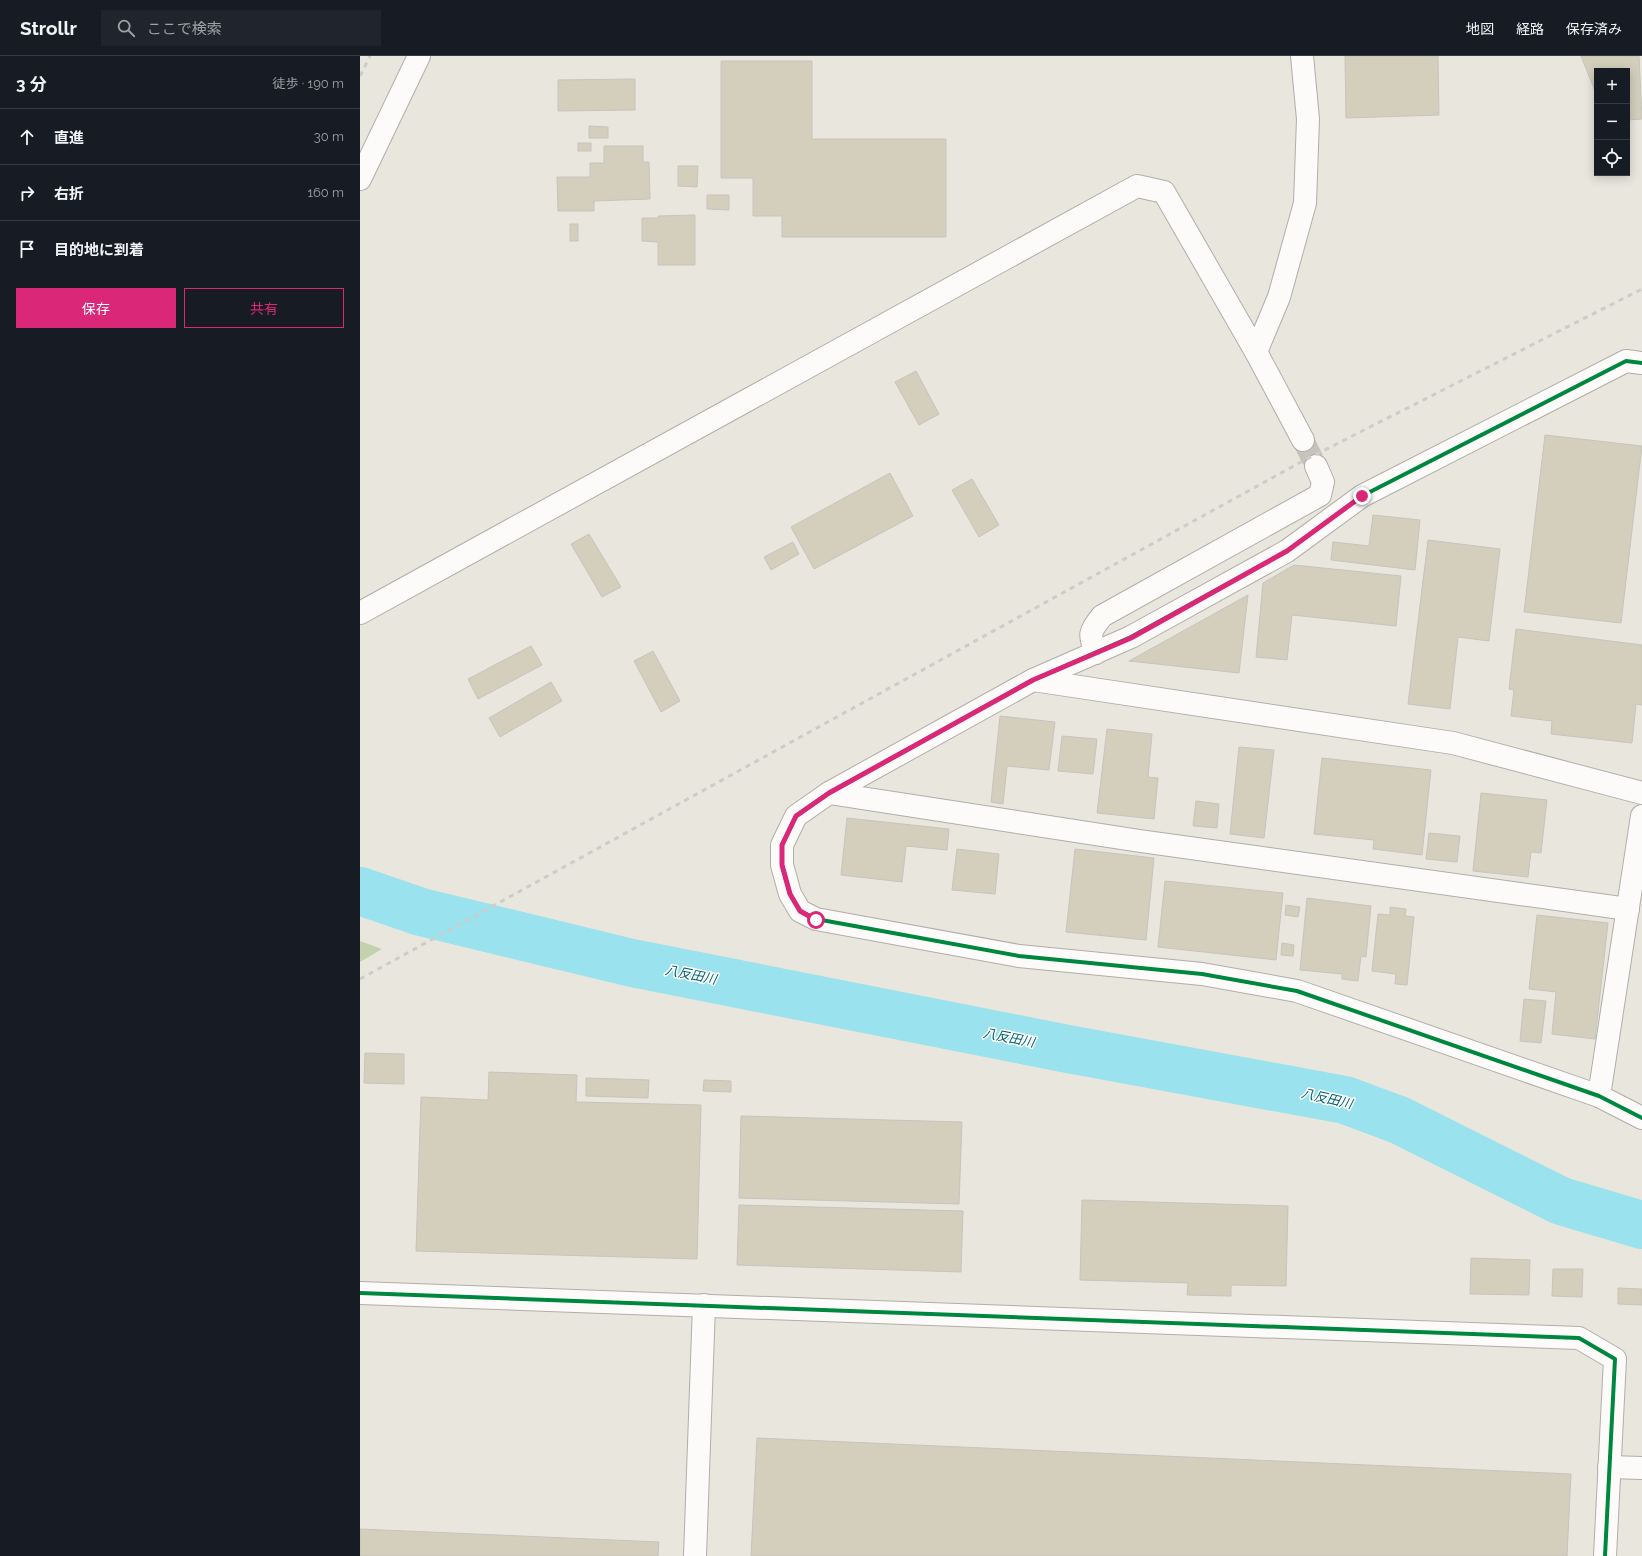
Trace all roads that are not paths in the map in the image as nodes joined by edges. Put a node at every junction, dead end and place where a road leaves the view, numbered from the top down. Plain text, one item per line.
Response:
1 (419, 56) edge
2 (1302, 56) edge
3 (360, 179) edge
4 (1256, 352) junction
5 (1642, 364) edge
6 (1303, 440) tunnel mouth
7 (1316, 466) tunnel mouth
8 (360, 613) edge
9 (1096, 653) junction
10 (1033, 680) junction
11 (829, 793) junction
12 (1642, 793) edge
13 (1642, 816) edge
14 (1628, 909) junction
15 (1598, 1096) junction
16 (1642, 1118) edge
17 (360, 1293) edge
18 (704, 1305) junction
19 (1609, 1468) junction
20 (1642, 1468) edge
21 (695, 1556) edge
22 (1605, 1556) edge

1 - 3 street
2 - 4 street
4 - 6 street
4 - 8 street
5 - 9 street
7 - 9 street
9 - 10 street
10 - 11 street
10 - 12 street
11 - 14 street
11 - 15 street
13 - 14 street
14 - 15 street
15 - 16 street
17 - 18 street
18 - 19 street
18 - 21 street
19 - 20 street
19 - 22 street

